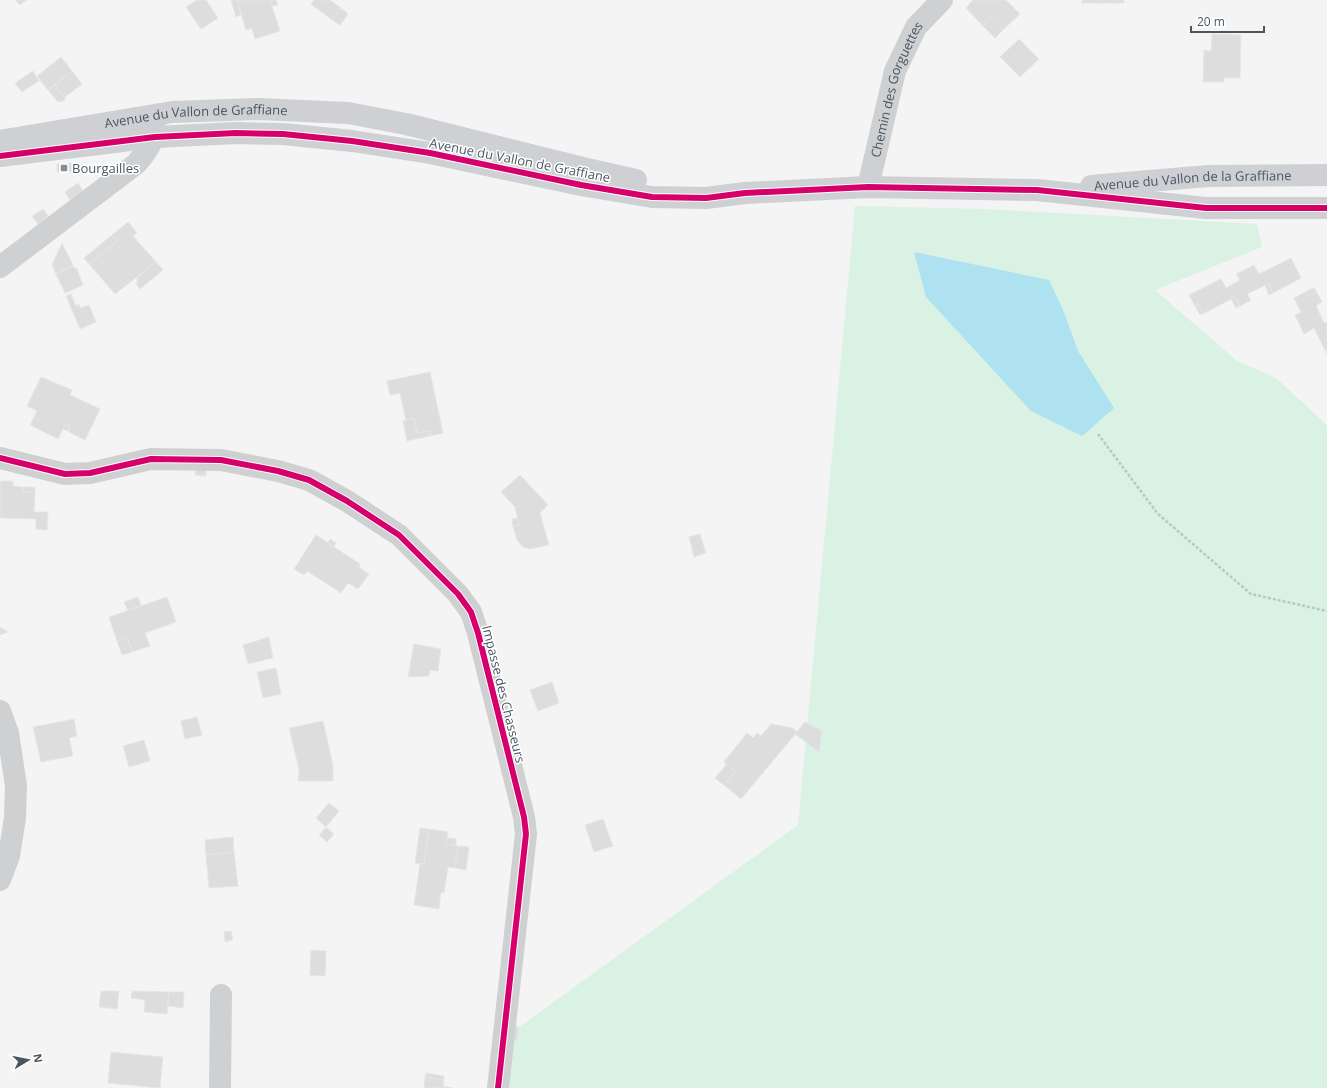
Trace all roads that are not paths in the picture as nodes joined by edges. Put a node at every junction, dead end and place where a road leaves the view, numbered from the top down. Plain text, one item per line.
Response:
1 (942, 0) edge
2 (155, 114) junction
3 (154, 137) junction
4 (0, 141) edge
5 (0, 156) edge
6 (1327, 175) edge
7 (868, 187) junction
8 (1037, 190) junction
9 (745, 193) junction
10 (1327, 208) edge
11 (0, 267) edge
12 (0, 458) edge
13 (0, 711) edge
14 (8, 787) edge
15 (0, 880) edge
16 (221, 996) dead end
17 (220, 1088) edge
18 (498, 1088) edge

1 - 7 street, Chemin des Gorguettes
2 - 3 street
2 - 4 street, Avenue du Vallon de Graffiane
2 - 9 street, Avenue du Vallon de Graffiane
3 - 5 street, Avenue du Vallon de Graffiane
3 - 9 street, Avenue du Vallon de Graffiane
3 - 11 street
6 - 8 street, Avenue du Vallon de la Graffiane
7 - 8 street, Avenue du Vallon de Graffiane
7 - 9 street, Avenue du Vallon de Graffiane
8 - 10 street, Avenue du Vallon de la Graffiane
12 - 18 street, Impasse des Chasseurs
13 - 14 street
14 - 15 street
16 - 17 street

